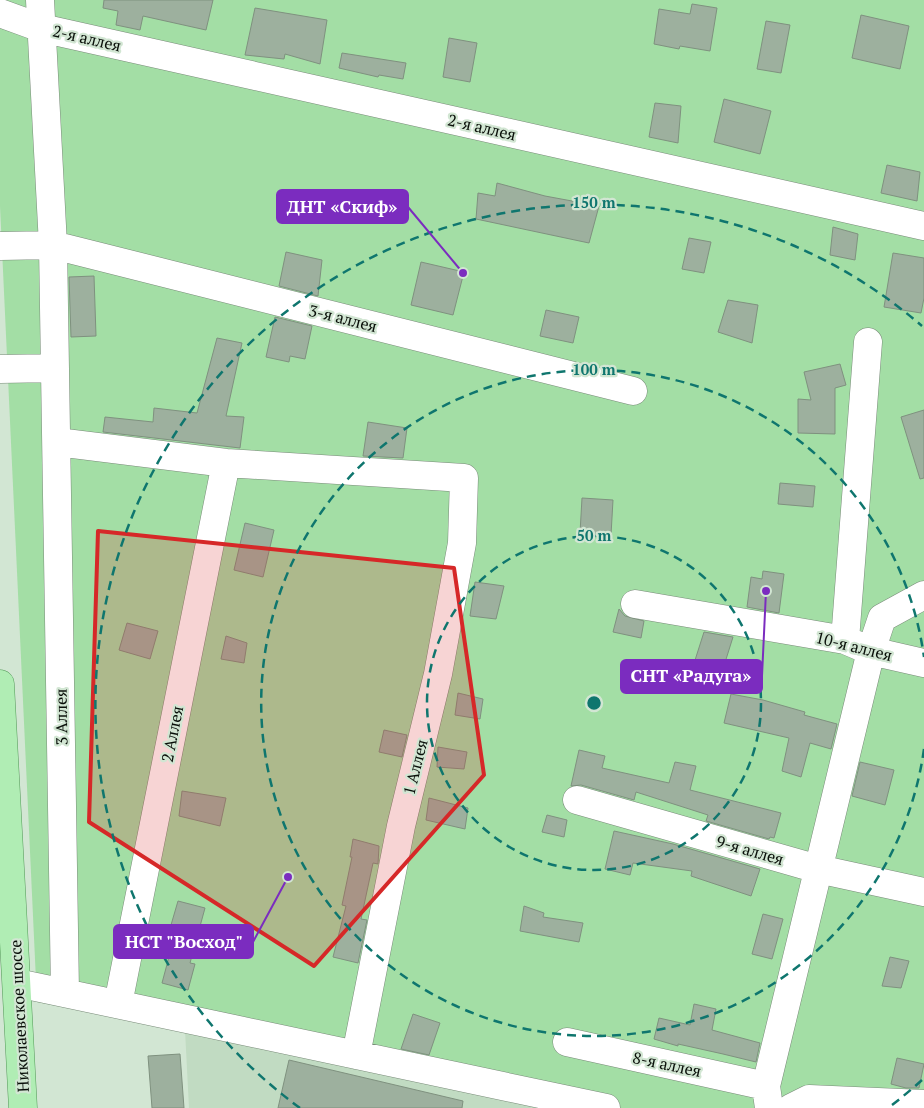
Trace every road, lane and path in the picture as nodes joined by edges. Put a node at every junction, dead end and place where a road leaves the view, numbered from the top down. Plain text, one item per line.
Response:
1 (40, 0) edge
2 (0, 12) edge
3 (41, 28) junction
4 (924, 226) edge
5 (0, 246) edge
6 (53, 246) junction
7 (868, 342) dead end
8 (55, 368) junction
9 (0, 369) edge
10 (633, 391) dead end
11 (57, 442) junction
12 (226, 463) junction
13 (924, 595) edge
14 (635, 604) dead end
15 (845, 640) junction
16 (871, 651) junction
17 (924, 663) edge
18 (0, 684) edge
19 (577, 800) dead end
20 (818, 869) junction
21 (924, 892) edge
22 (17, 983) junction
23 (65, 993) junction
24 (118, 1004) junction
25 (567, 1042) dead end
26 (356, 1055) junction
27 (768, 1097) edge
28 (924, 1104) edge
29 (23, 1108) edge
30 (606, 1108) edge
31 (792, 1108) edge

1 - 3 street, 3 Аллея
2 - 3 street, 2-я аллея
3 - 4 street, 2-я аллея
3 - 6 street, 3 Аллея
5 - 6 street, 3-я аллея
6 - 8 street, 3 Аллея
6 - 10 street, 3-я аллея
7 - 15 street
8 - 9 street
8 - 11 street, 3 Аллея
11 - 12 street
11 - 23 street, 3 Аллея
12 - 24 street, 2 Аллея
12 - 26 street, 1 Аллея
13 - 16 street
14 - 15 street, 10-я аллея
15 - 16 street, 10-я аллея
16 - 17 street, 10-я аллея
16 - 20 street
18 - 22 main road, Николаевское шоссе
19 - 20 street, 9-я аллея
20 - 21 street, 9-я аллея
20 - 27 street
22 - 23 street
22 - 29 main road, Николаевское шоссе
23 - 24 street
24 - 26 street
25 - 27 street, 8-я аллея
26 - 30 street
28 - 31 street

